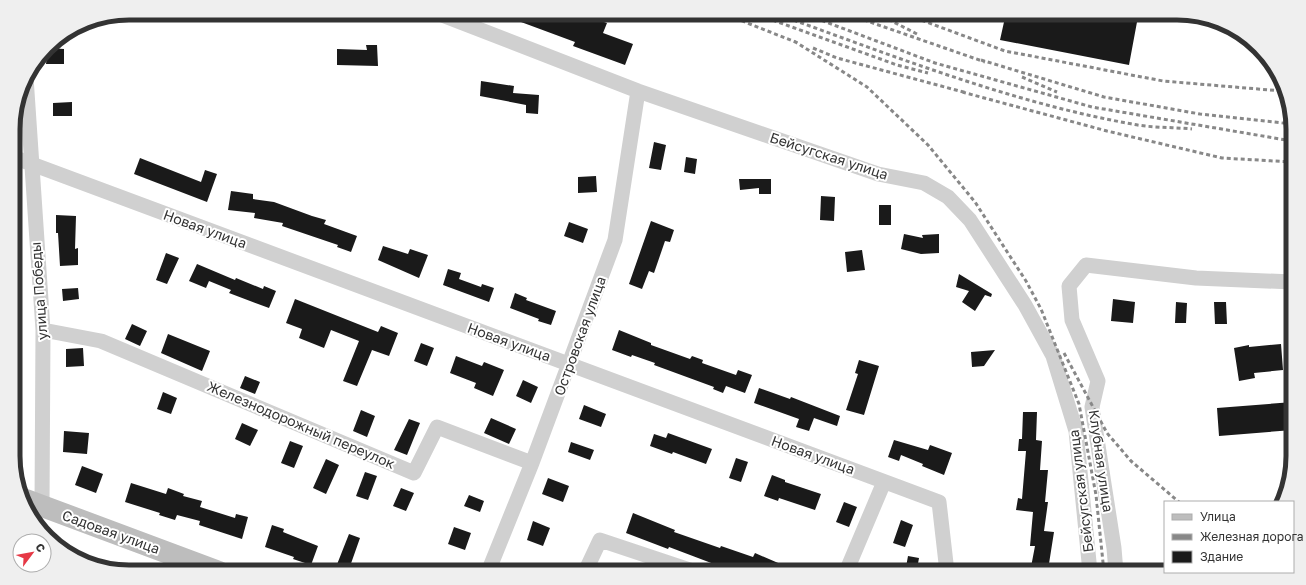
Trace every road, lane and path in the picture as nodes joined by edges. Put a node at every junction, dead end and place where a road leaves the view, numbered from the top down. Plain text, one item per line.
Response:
1 (456, 20) edge
2 (638, 91) junction
3 (27, 92) edge
4 (20, 160) edge
5 (31, 164) junction
6 (1286, 282) edge
7 (43, 330) junction
8 (570, 364) junction
9 (532, 463) junction
10 (884, 482) junction
11 (34, 503) edge
12 (200, 565) edge
13 (491, 565) edge
14 (588, 565) edge
15 (675, 565) edge
16 (849, 565) edge
17 (946, 565) edge
18 (1089, 565) edge
19 (1115, 565) edge

1 - 2 street, Бейсугская улица
2 - 8 street, Островская улица
2 - 18 street, Бейсугская улица
3 - 5 street, улица Победы
4 - 5 street, Новая улица
5 - 7 street, улица Победы
5 - 8 street, Новая улица
6 - 19 street, Клубная улица
7 - 9 street, Железнодорожный переулок
7 - 11 street, улица Победы
8 - 9 street, Островская улица
8 - 10 street, Новая улица
9 - 13 street, Островская улица
10 - 16 street
10 - 17 street, Новая улица
11 - 12 street, Садовая улица
14 - 15 street

